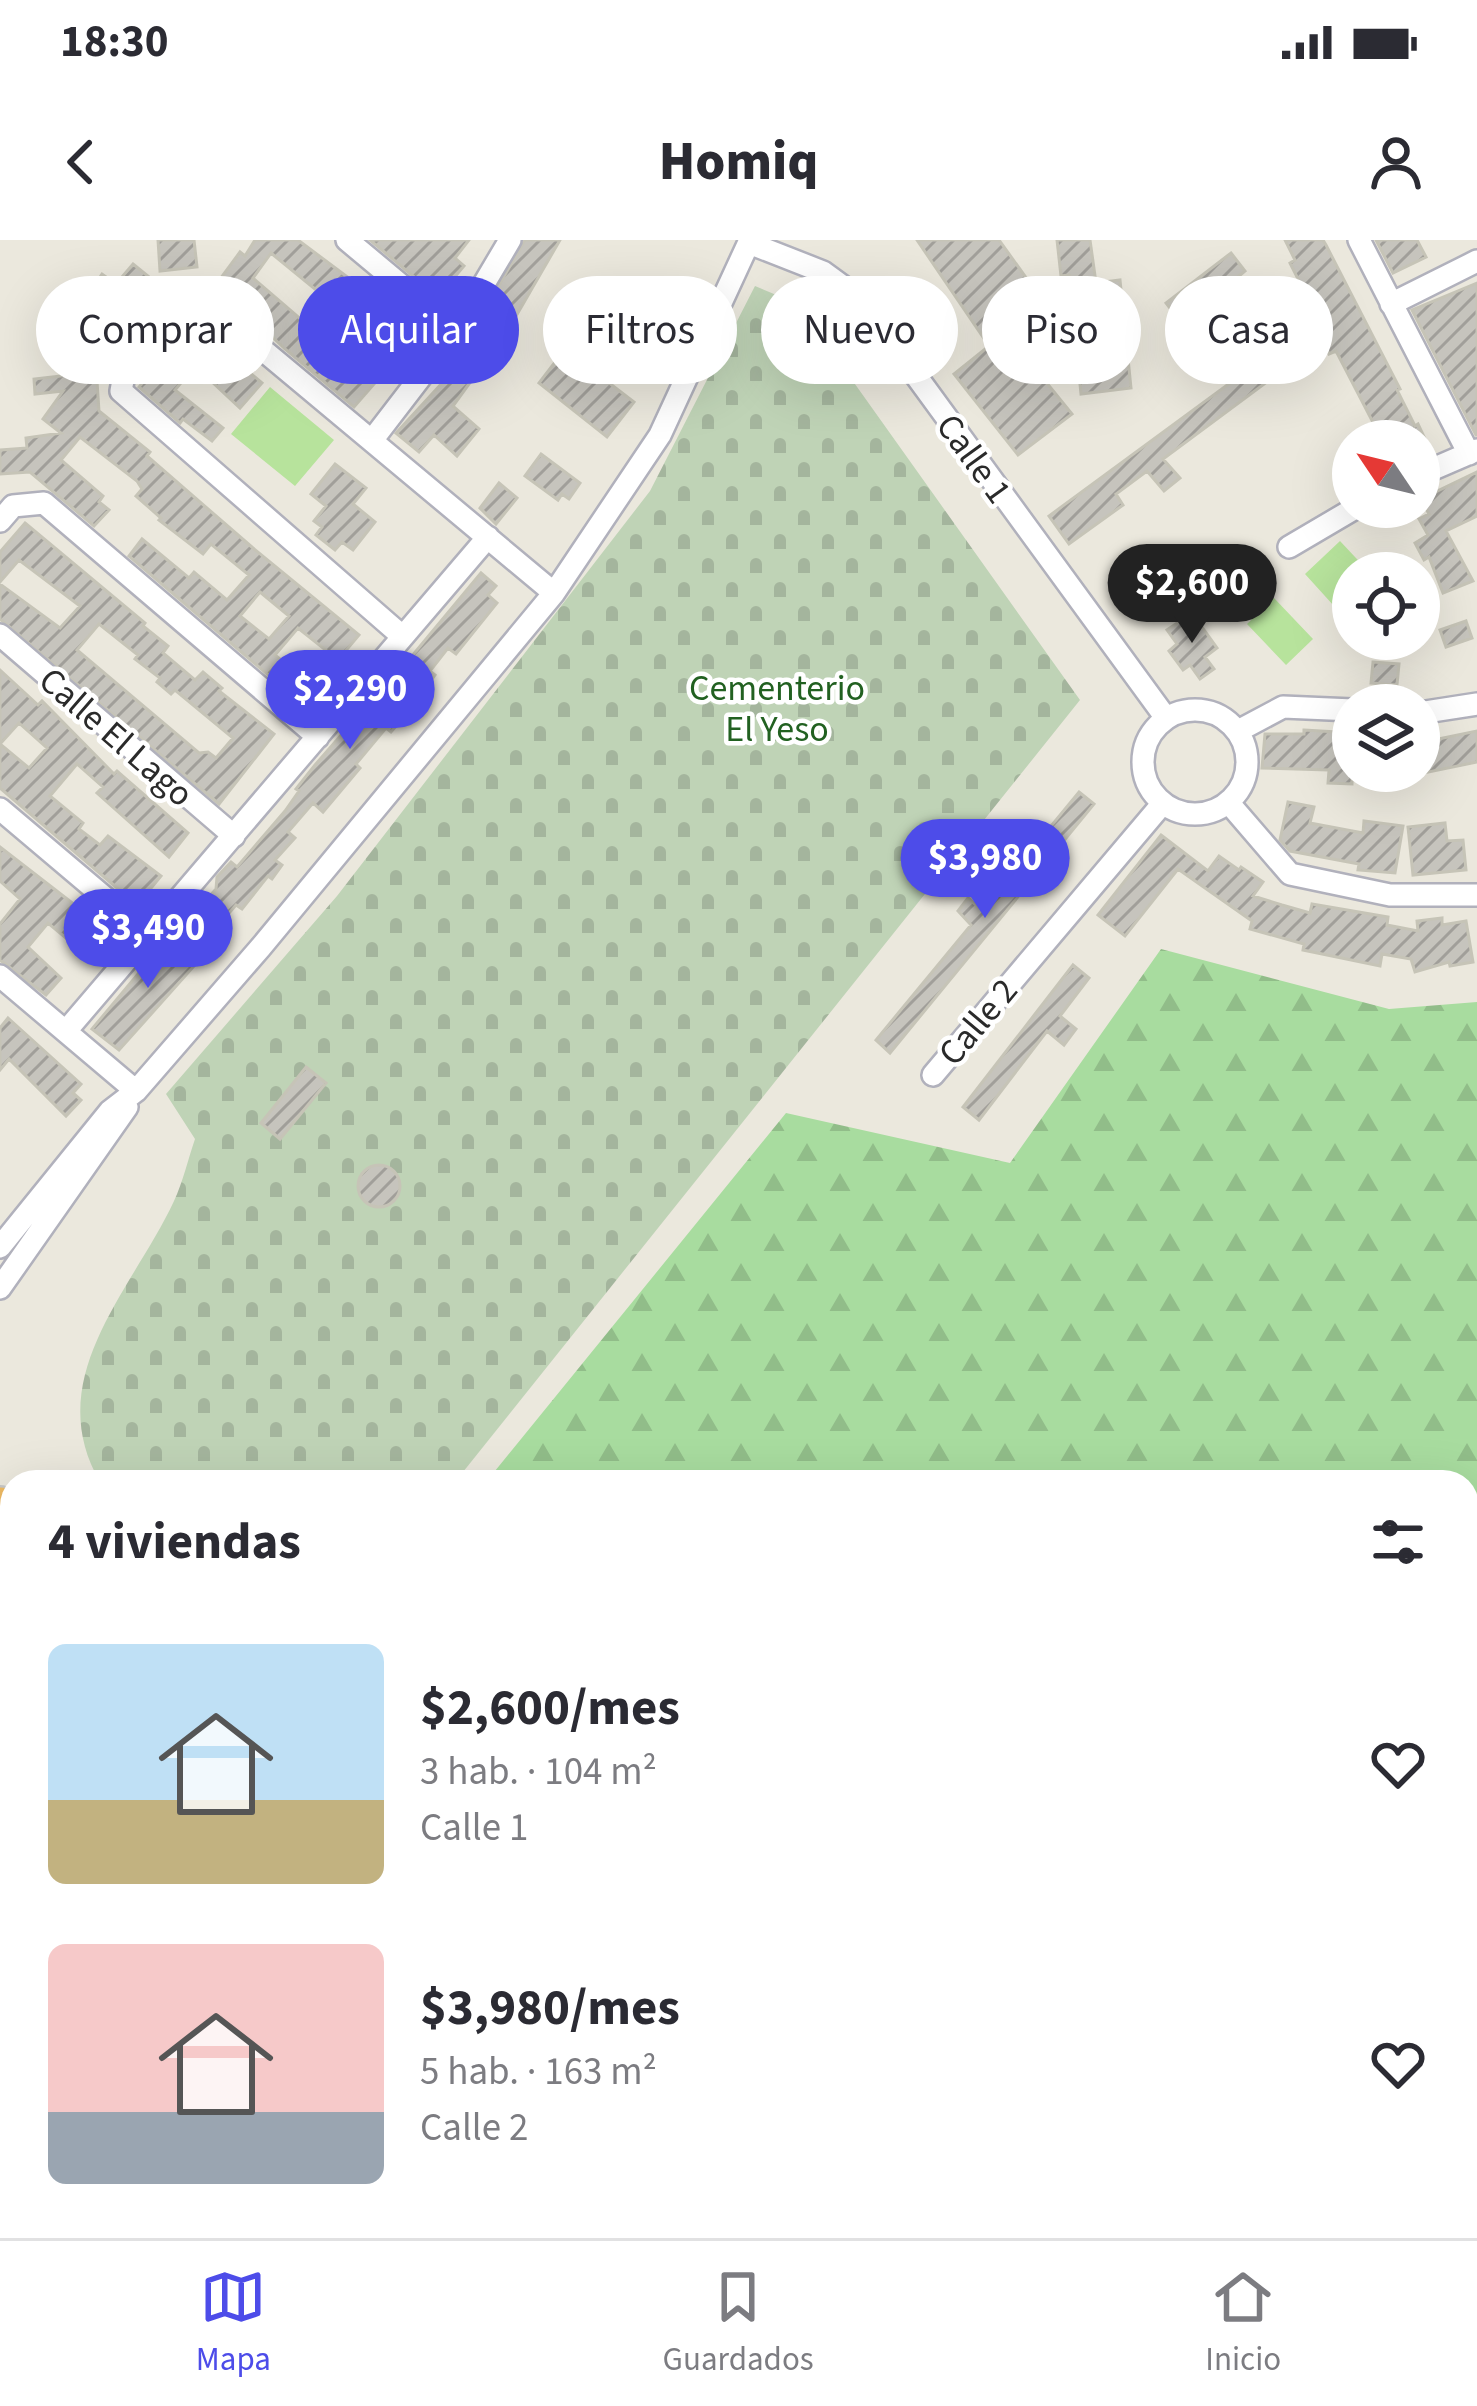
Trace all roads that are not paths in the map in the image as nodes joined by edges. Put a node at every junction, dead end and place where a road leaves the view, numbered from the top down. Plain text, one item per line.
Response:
1 (347, 240) edge
2 (510, 240) edge
3 (1359, 240) edge
4 (749, 241) edge
5 (1477, 260) edge
6 (390, 276) edge
7 (489, 276) edge
8 (1391, 304) junction
9 (416, 384) edge
10 (373, 440) junction
11 (1473, 452) edge
12 (1440, 466) edge
13 (0, 521) edge
14 (1332, 521) edge
15 (488, 536) junction
16 (1288, 547) dead end
17 (554, 593) junction
18 (0, 635) edge
19 (402, 636) junction
20 (1477, 704) edge
21 (1332, 709) edge
22 (1440, 710) edge
23 (1166, 718) junction
24 (1238, 731) junction
25 (318, 736) junction
26 (1228, 802) junction
27 (1163, 803) junction
28 (0, 809) edge
29 (234, 836) junction
30 (1477, 895) edge
31 (149, 935) junction
32 (0, 976) edge
33 (66, 1031) junction
34 (933, 1075) dead end
35 (136, 1091) junction
36 (0, 1247) edge
37 (0, 1288) edge

1 - 6 street
2 - 7 street
3 - 8 street
4 - 17 street
4 - 23 street, Calle 1
5 - 8 street
8 - 11 street
9 - 10 street
10 - 15 street
10 - 19 street
11 - 12 street
13 - 25 street
14 - 16 street
15 - 17 street
15 - 19 street
17 - 35 street
18 - 29 street, Calle El Lago
19 - 25 street
20 - 22 street
21 - 24 street
23 - 24 street
23 - 27 street
24 - 26 street
25 - 29 street
26 - 27 street
26 - 30 street
27 - 34 street, Calle 2
28 - 31 street
29 - 31 street
31 - 33 street
32 - 33 street
33 - 35 street
35 - 36 street
35 - 37 street

